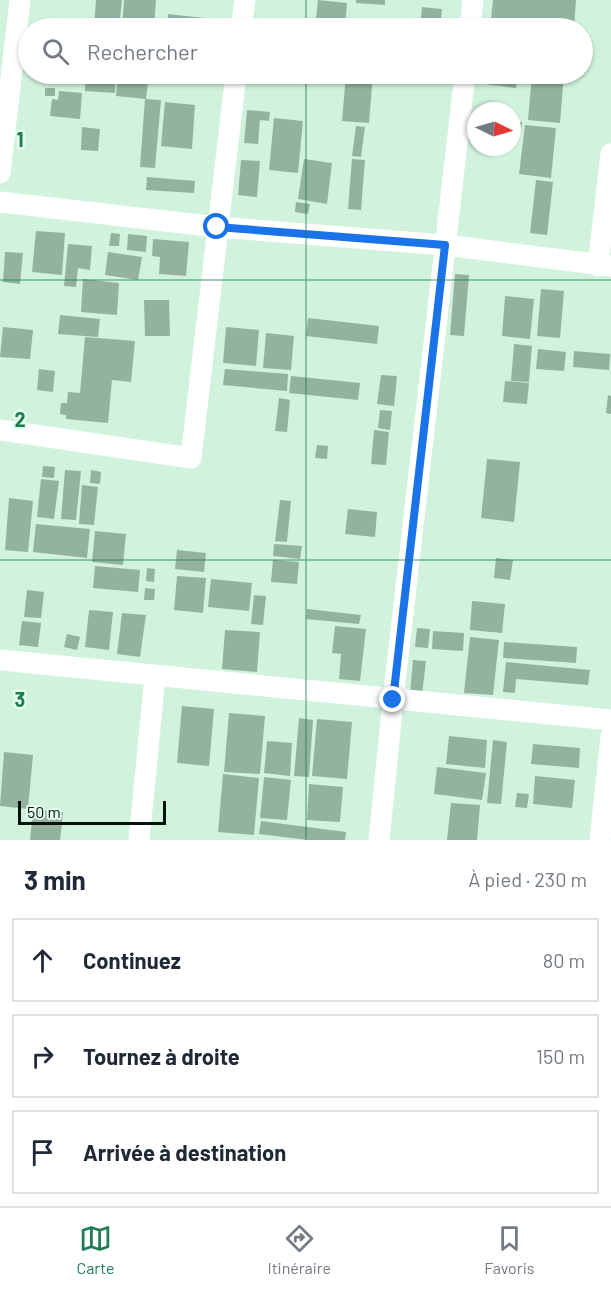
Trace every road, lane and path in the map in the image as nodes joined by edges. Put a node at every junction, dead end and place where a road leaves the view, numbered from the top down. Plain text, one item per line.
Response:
1 (20, 0) edge
2 (245, 0) edge
3 (473, 0) edge
4 (242, 18) edge
5 (471, 18) edge
6 (235, 84) edge
7 (464, 84) edge
8 (611, 154) edge
9 (0, 173) edge
10 (0, 202) edge
11 (217, 227) junction
12 (445, 245) junction
13 (605, 266) edge
14 (0, 430) edge
15 (0, 660) edge
16 (155, 677) junction
17 (393, 700) junction
18 (611, 720) edge
19 (611, 737) edge
20 (139, 840) edge
21 (379, 840) edge
22 (600, 840) edge

1 - 9 street
2 - 4 street
3 - 5 street
6 - 11 street
7 - 12 street
8 - 13 street
10 - 11 street
11 - 12 street
11 - 14 street
12 - 13 street
12 - 17 street
15 - 16 street
16 - 17 street
16 - 20 street
17 - 18 street
17 - 21 street
19 - 22 street

